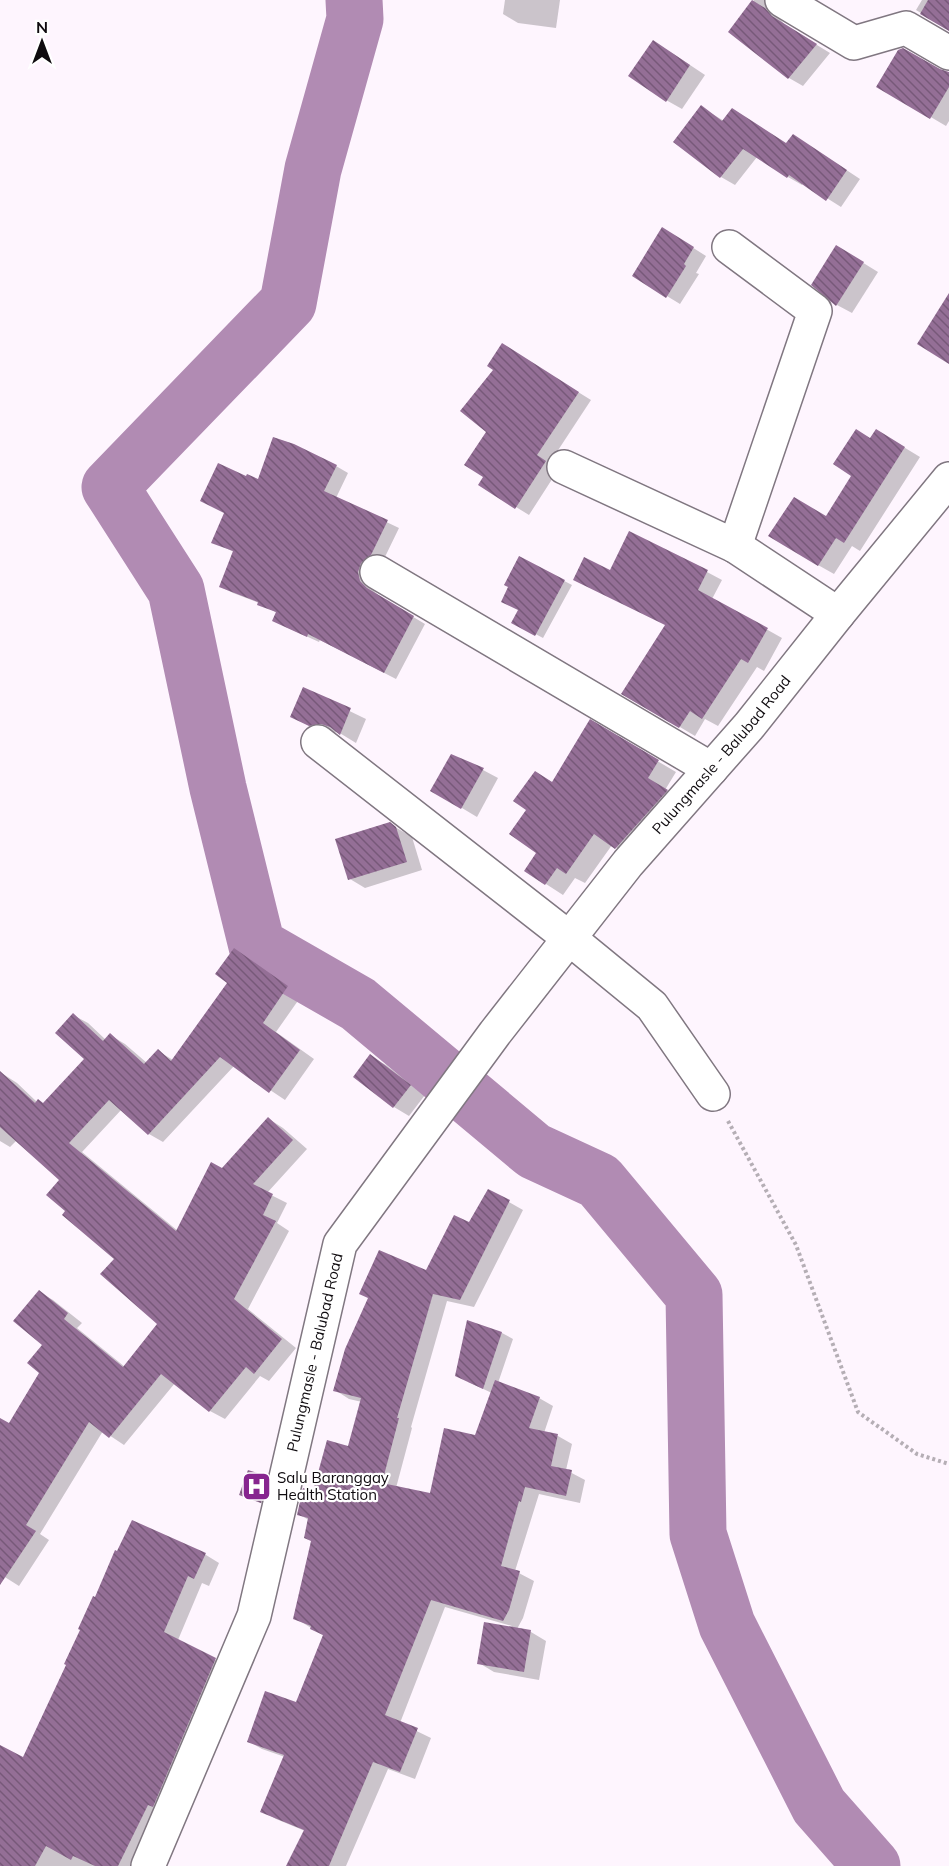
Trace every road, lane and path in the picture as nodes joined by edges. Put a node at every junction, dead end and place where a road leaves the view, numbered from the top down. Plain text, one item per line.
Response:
1 (782, 0) edge
2 (949, 53) edge
3 (729, 247) dead end
4 (564, 466) dead end
5 (949, 479) edge
6 (735, 546) junction
7 (377, 572) dead end
8 (838, 614) junction
9 (318, 742) dead end
10 (711, 768) junction
11 (569, 938) junction
12 (713, 1094) joint
13 (949, 1464) edge
14 (148, 1866) edge

1 - 2 street
3 - 6 street
4 - 6 street
5 - 8 street, Pulungmasle - Balubad Road
6 - 8 street
7 - 10 street
8 - 10 street, Pulungmasle - Balubad Road
9 - 11 street
10 - 11 street, Pulungmasle - Balubad Road
11 - 12 street
11 - 14 street, Pulungmasle - Balubad Road
12 - 13 path

